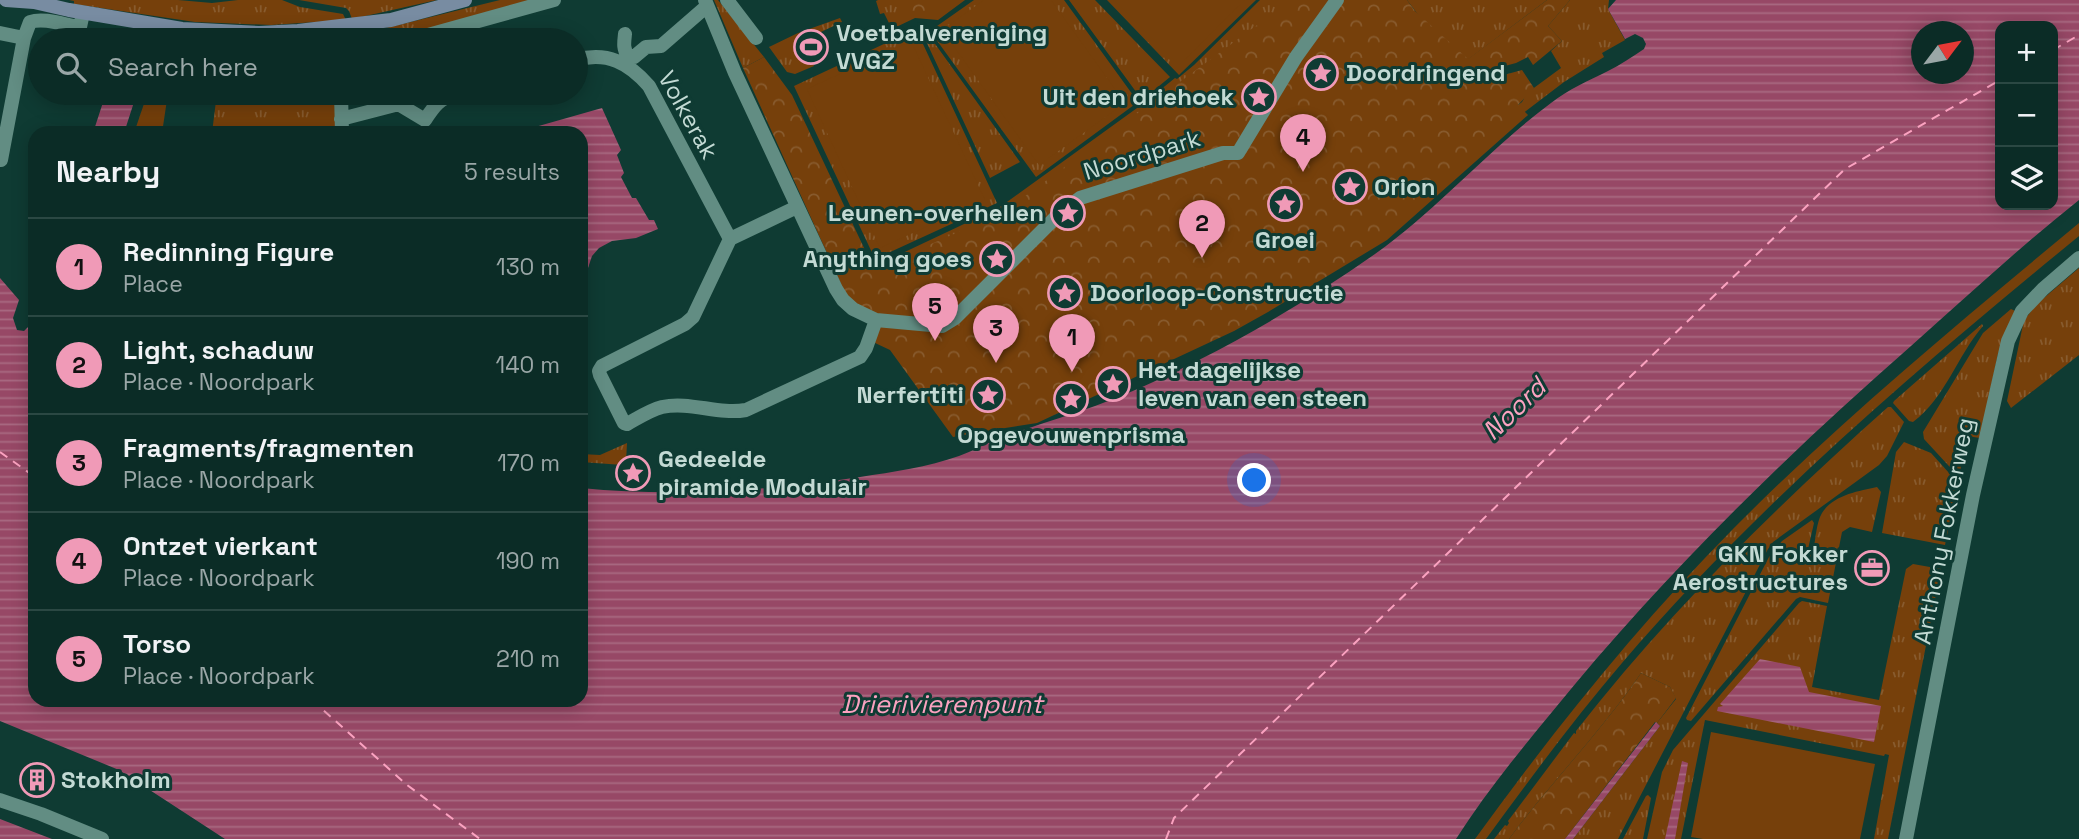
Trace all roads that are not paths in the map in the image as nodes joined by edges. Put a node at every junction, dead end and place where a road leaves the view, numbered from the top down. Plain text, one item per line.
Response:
1 (6, 0) edge
2 (466, 0) edge
3 (554, 0) edge
4 (727, 0) edge
5 (1337, 0) edge
6 (35, 1) edge
7 (706, 3) edge
8 (83, 13) junction
9 (177, 28) edge
10 (361, 28) edge
11 (453, 28) edge
12 (0, 33) edge
13 (625, 34) dead end
14 (24, 38) junction
15 (756, 38) dead end
16 (588, 58) edge
17 (5, 104) edge
18 (341, 105) edge
19 (395, 105) edge
20 (400, 105) edge
21 (434, 105) edge
22 (342, 126) edge
23 (420, 126) edge
24 (422, 126) edge
25 (1, 160) edge
26 (797, 207) junction
27 (730, 239) junction
28 (2079, 258) edge
29 (876, 320) junction
30 (0, 800) edge
31 (102, 839) edge
32 (1906, 839) edge

1 - 6 main road
2 - 10 main road
3 - 11 street
4 - 15 street
5 - 29 street, Noordpark
6 - 8 main road
7 - 13 street, Volkerak
7 - 26 street, Noordpark
8 - 9 main road
8 - 14 street
12 - 14 street
14 - 17 street
16 - 27 street, Volkerak
17 - 25 street
18 - 22 street
19 - 22 street
20 - 23 street
21 - 24 street
26 - 27 street
26 - 29 street, Noordpark
27 - 29 street
28 - 32 street, Anthony Fokkerweg
30 - 31 street

